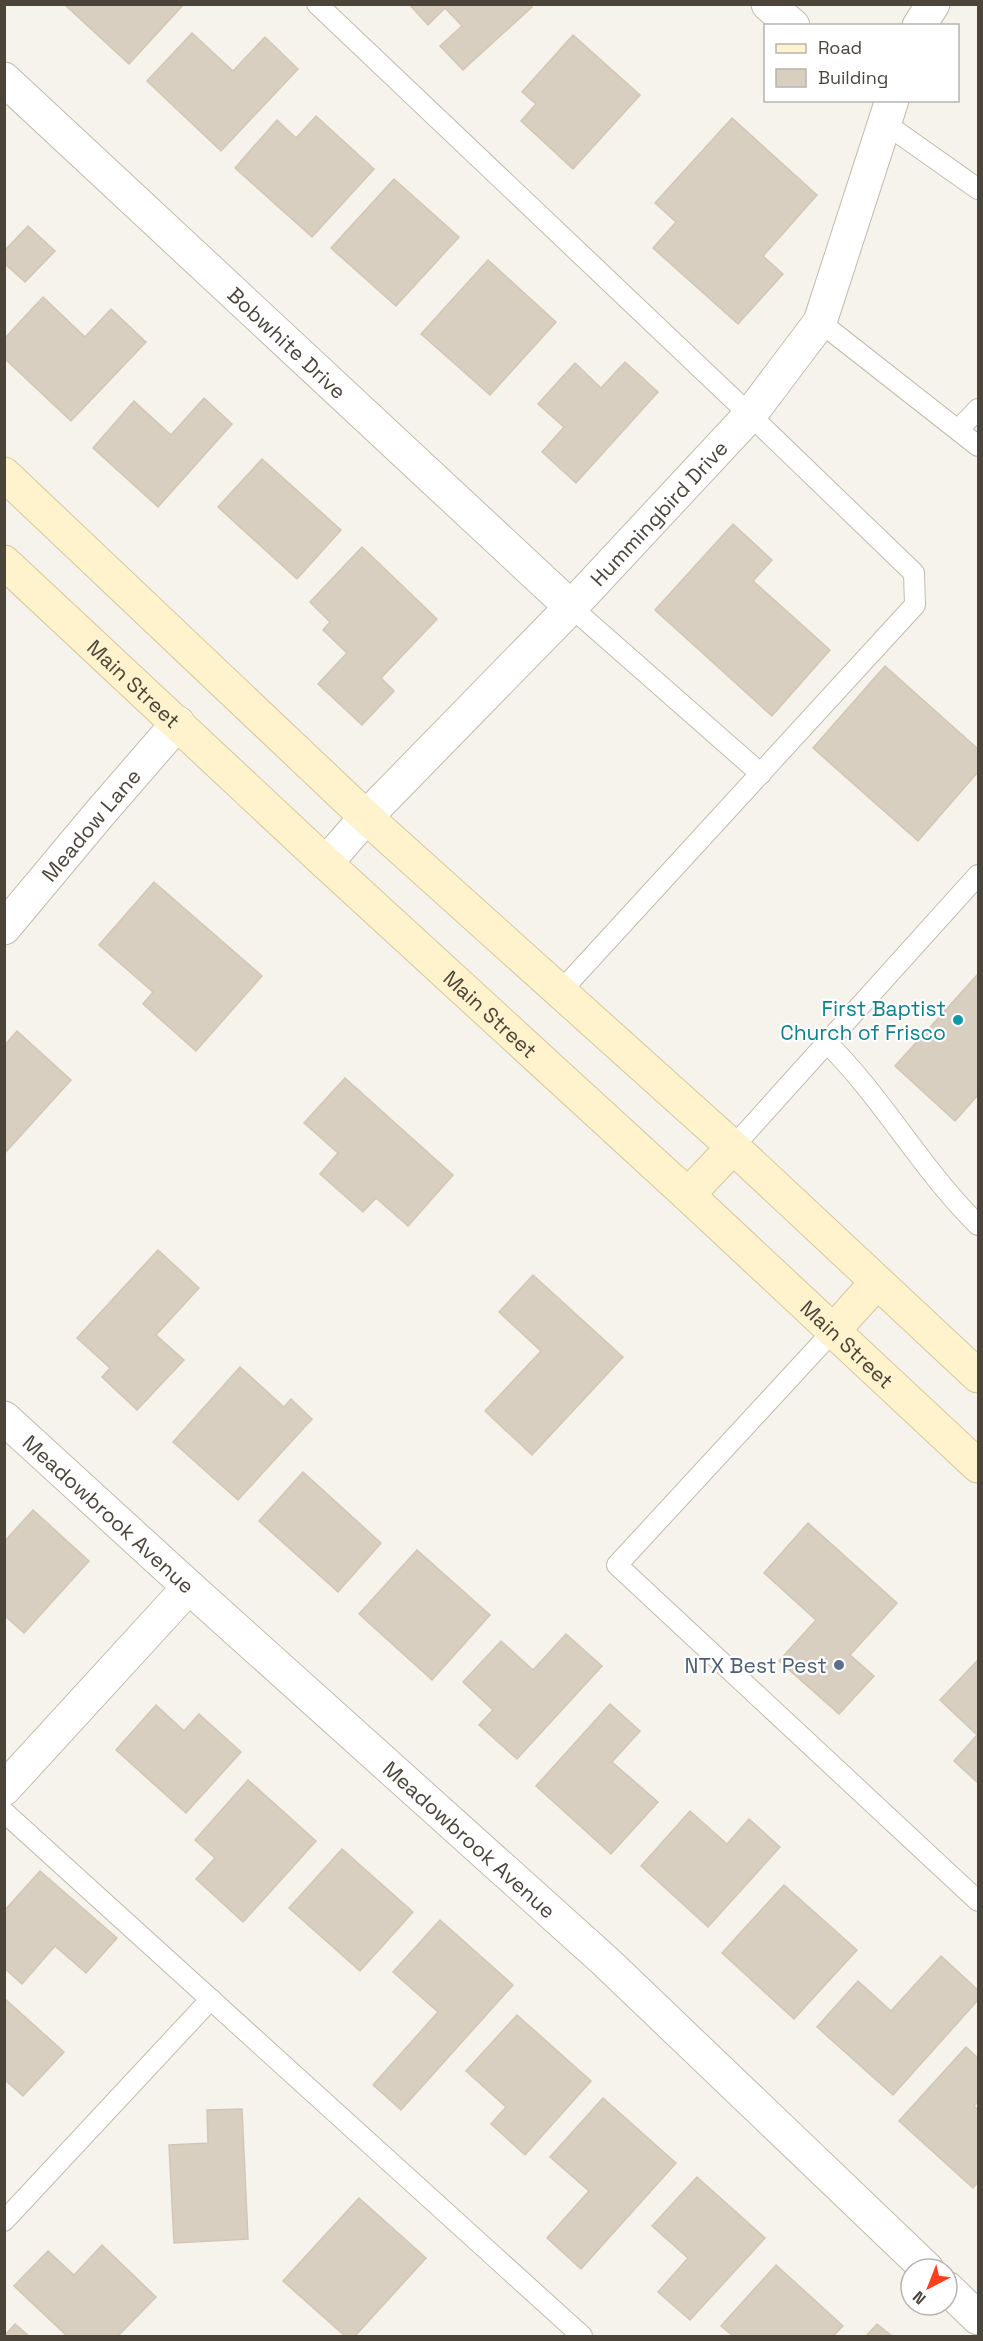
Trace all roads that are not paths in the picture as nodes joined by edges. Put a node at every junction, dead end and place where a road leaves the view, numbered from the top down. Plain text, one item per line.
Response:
1 (317, 4) edge
2 (768, 4) edge
3 (933, 4) edge
4 (791, 24) edge
5 (920, 24) edge
6 (4, 79) edge
7 (882, 108) edge
8 (978, 189) edge
9 (820, 322) junction
10 (978, 409) edge
11 (750, 415) junction
12 (958, 429) junction
13 (978, 446) edge
14 (4, 474) edge
15 (4, 562) edge
16 (571, 607) junction
17 (178, 723) junction
18 (761, 774) junction
19 (366, 817) junction
20 (326, 863) junction
21 (978, 875) edge
22 (4, 928) edge
23 (561, 991) junction
24 (826, 1042) junction
25 (733, 1147) junction
26 (688, 1195) junction
27 (978, 1226) edge
28 (877, 1282) junction
29 (833, 1330) junction
30 (978, 1376) edge
31 (4, 1418) edge
32 (978, 1466) edge
33 (189, 1587) junction
34 (4, 1789) edge
35 (4, 1812) edge
36 (978, 1901) edge
37 (211, 1999) junction
38 (4, 2221) edge
39 (914, 2257) edge
40 (959, 2300) edge
41 (978, 2318) edge
42 (582, 2337) edge

1 - 11 lane
2 - 4 street
3 - 5 street
6 - 16 street, Bobwhite Drive
7 - 8 lane
7 - 9 street, Hummingbird Drive
9 - 11 street, Hummingbird Drive
9 - 12 lane
10 - 12 lane
11 - 16 street, Hummingbird Drive
11 - 18 lane
12 - 13 lane
14 - 19 main road
15 - 17 main road, Main Street
16 - 18 lane
16 - 19 street, Hummingbird Drive
17 - 20 main road, Main Street
17 - 22 street, Meadow Lane
18 - 23 lane
19 - 20 street, Hummingbird Drive
19 - 23 main road
20 - 26 main road, Main Street
21 - 24 lane
23 - 25 main road
24 - 25 lane
24 - 27 lane
25 - 26 main road
25 - 28 main road
26 - 29 main road, Main Street
28 - 29 main road
28 - 30 main road
29 - 32 main road, Main Street
29 - 36 lane
31 - 33 street, Meadowbrook Avenue
33 - 34 street
33 - 39 street, Meadowbrook Avenue
35 - 37 lane
37 - 38 lane
37 - 42 lane
40 - 41 street

